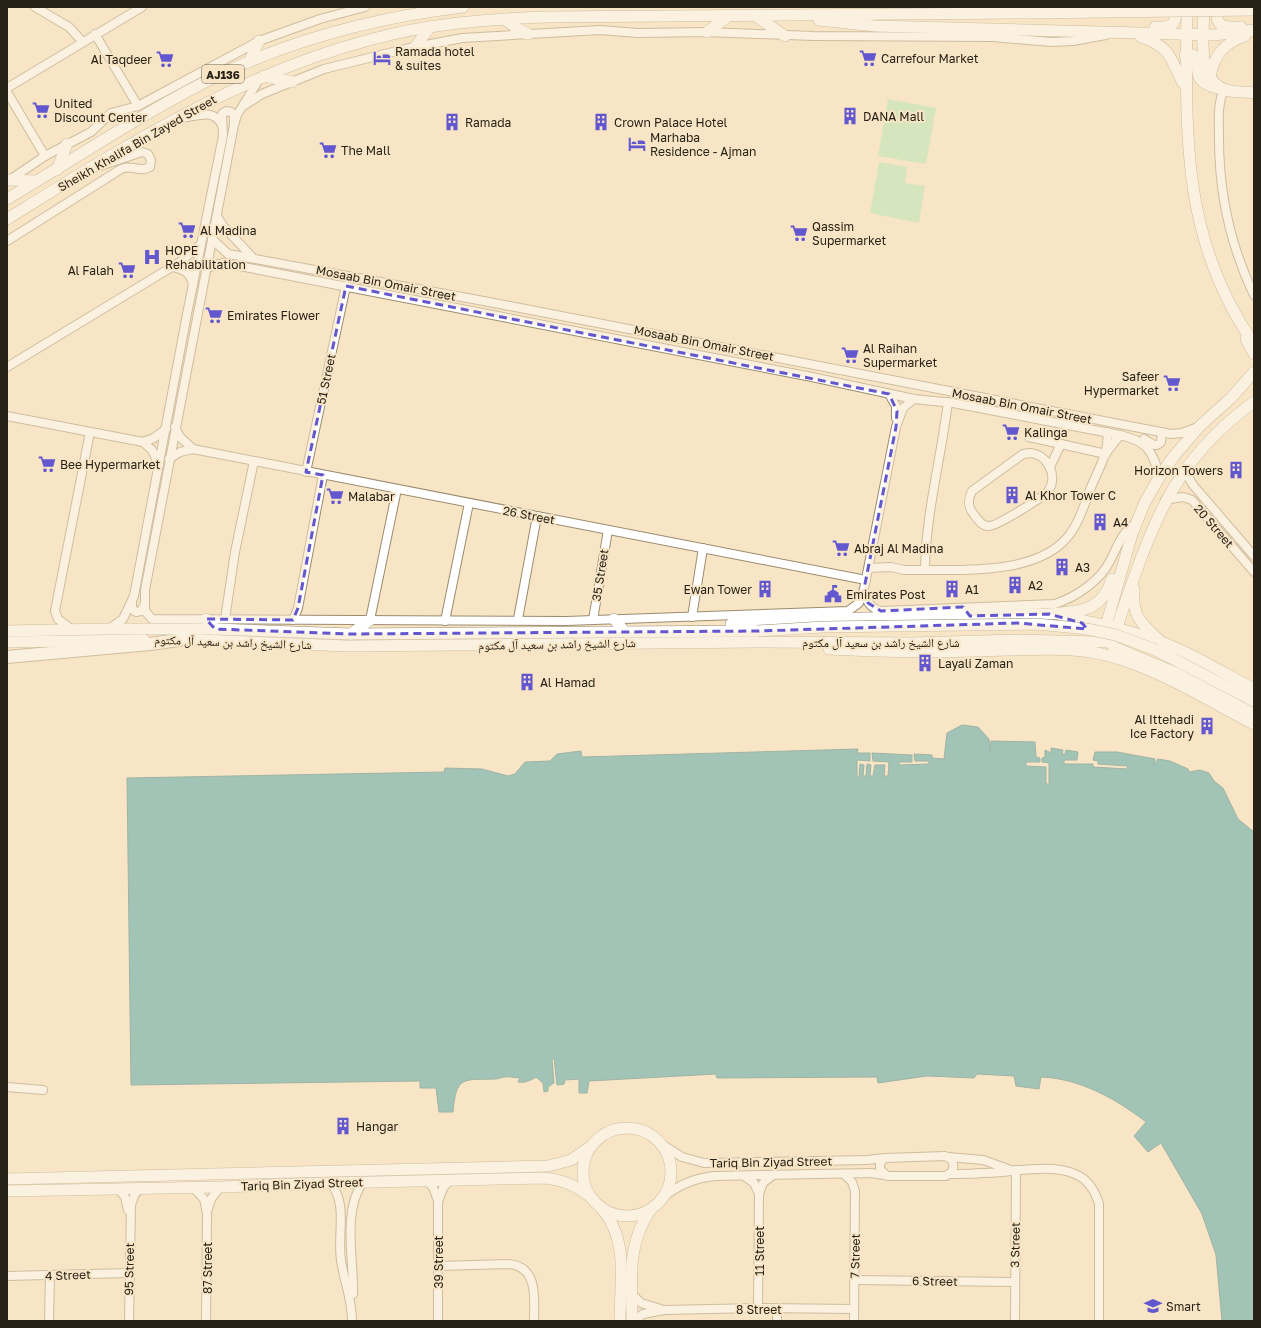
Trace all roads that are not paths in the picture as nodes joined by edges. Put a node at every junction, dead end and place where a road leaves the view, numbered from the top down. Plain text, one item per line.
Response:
1 (35, 7) edge
2 (142, 7) edge
3 (365, 7) edge
4 (462, 7) edge
5 (1176, 7) edge
6 (1217, 7) edge
7 (421, 9) edge
8 (1254, 10) edge
9 (1204, 12) edge
10 (730, 15) junction
11 (754, 15) junction
12 (797, 15) junction
13 (504, 19) junction
14 (1188, 22) edge
15 (430, 27) junction
16 (1254, 27) edge
17 (990, 29) junction
18 (1254, 30) edge
19 (707, 32) junction
20 (1124, 32) junction
21 (94, 34) junction
22 (528, 34) junction
23 (1254, 34) edge
24 (1204, 35) junction
25 (785, 36) junction
26 (978, 36) junction
27 (82, 41) junction
28 (260, 41) junction
29 (415, 47) junction
30 (1185, 55) junction
31 (250, 62) junction
32 (262, 76) junction
33 (1210, 77) junction
34 (292, 82) junction
35 (7, 88) edge
36 (1186, 89) junction
37 (1224, 89) junction
38 (7, 92) edge
39 (1254, 93) edge
40 (138, 106) junction
41 (243, 107) junction
42 (174, 119) junction
43 (222, 125) junction
44 (234, 125) junction
45 (67, 144) junction
46 (46, 156) junction
47 (57, 170) junction
48 (86, 170) junction
49 (8, 180) edge
50 (38, 181) junction
51 (7, 199) edge
52 (217, 216) junction
53 (7, 219) edge
54 (212, 239) junction
55 (7, 241) edge
56 (202, 243) junction
57 (228, 254) junction
58 (253, 258) junction
59 (224, 264) junction
60 (172, 267) junction
61 (206, 270) junction
62 (193, 285) junction
63 (346, 286) junction
64 (1254, 295) edge
65 (1220, 305) dead end
66 (1236, 317) junction
67 (1254, 344) edge
68 (1254, 354) edge
69 (7, 367) edge
70 (1254, 372) edge
71 (889, 394) junction
72 (1219, 395) dead end
73 (914, 399) junction
74 (1254, 402) edge
75 (951, 403) junction
76 (1254, 409) edge
77 (1216, 411) junction
78 (1239, 414) junction
79 (7, 416) edge
80 (1200, 426) junction
81 (175, 427) junction
82 (896, 427) junction
83 (166, 429) junction
84 (90, 432) junction
85 (1107, 432) junction
86 (1162, 432) junction
87 (1120, 435) junction
88 (1029, 437) dead end
89 (1133, 438) junction
90 (143, 442) junction
91 (1062, 444) junction
92 (192, 449) junction
93 (1198, 452) junction
94 (1106, 454) junction
95 (169, 459) junction
96 (254, 461) junction
97 (159, 466) junction
98 (1050, 467) junction
99 (1184, 470) junction
100 (306, 472) junction
101 (323, 475) junction
102 (1160, 476) junction
103 (397, 489) junction
104 (1165, 500) junction
105 (1207, 502) junction
106 (468, 503) junction
107 (1199, 508) junction
108 (537, 516) junction
109 (1136, 523) junction
110 (608, 530) junction
111 (703, 548) junction
112 (1254, 556) edge
113 (1124, 559) junction
114 (869, 568) junction
115 (925, 569) junction
116 (1254, 572) edge
117 (1134, 578) junction
118 (866, 580) junction
119 (864, 589) junction
120 (132, 603) junction
121 (144, 605) junction
122 (963, 607) junction
123 (1049, 614) junction
124 (736, 615) junction
125 (970, 616) junction
126 (692, 617) junction
127 (1066, 617) junction
128 (206, 618) junction
129 (225, 619) junction
130 (518, 619) junction
131 (614, 619) junction
132 (293, 620) junction
133 (370, 620) junction
134 (593, 620) junction
135 (445, 621) junction
136 (722, 624) junction
137 (1106, 625) junction
138 (1117, 628) junction
139 (71, 629) junction
140 (107, 629) junction
141 (215, 629) junction
142 (7, 631) edge
143 (694, 631) junction
144 (625, 632) junction
145 (351, 634) junction
146 (757, 636) junction
147 (186, 639) junction
148 (1040, 640) junction
149 (1107, 641) junction
150 (7, 642) edge
151 (1161, 642) junction
152 (1179, 649) junction
153 (7, 657) edge
154 (1148, 660) junction
155 (1254, 689) edge
156 (1254, 701) edge
157 (1254, 714) edge
158 (1254, 724) edge
159 (7, 1086) edge
160 (43, 1090) dead end
161 (663, 1145) junction
162 (590, 1147) junction
163 (948, 1157) junction
164 (885, 1158) junction
165 (1014, 1170) junction
166 (864, 1173) junction
167 (844, 1174) junction
168 (949, 1174) junction
169 (773, 1175) junction
170 (884, 1175) junction
171 (744, 1176) junction
172 (140, 1177) junction
173 (7, 1179) edge
174 (425, 1180) junction
175 (450, 1180) junction
176 (363, 1182) junction
177 (331, 1183) junction
178 (220, 1187) junction
179 (194, 1188) junction
180 (139, 1189) junction
181 (120, 1190) junction
182 (7, 1191) edge
183 (855, 1191) junction
184 (759, 1194) junction
185 (664, 1197) junction
186 (592, 1198) junction
187 (438, 1202) junction
188 (601, 1207) junction
189 (651, 1209) junction
190 (207, 1214) junction
191 (130, 1216) junction
192 (438, 1266) junction
193 (130, 1273) junction
194 (50, 1275) junction
195 (7, 1276) edge
196 (854, 1280) junction
197 (1015, 1282) junction
198 (632, 1294) junction
199 (352, 1307) junction
200 (758, 1308) junction
201 (777, 1308) junction
202 (854, 1309) junction
203 (664, 1310) junction
204 (49, 1321) edge
205 (129, 1321) edge
206 (206, 1321) edge
207 (352, 1321) edge
208 (438, 1321) edge
209 (534, 1321) edge
210 (620, 1321) edge
211 (633, 1321) edge
212 (777, 1321) edge
213 (854, 1321) edge
214 (1014, 1321) edge
215 (1099, 1321) edge

1 - 27 street
2 - 21 street
3 - 28 street
4 - 7 main road, Sheikh Khalifa Bin Zayed Street / AJ136
5 - 20 main road
6 - 16 main road
7 - 31 main road, Sheikh Khalifa Bin Zayed Street / AJ136
8 - 12 main road, Sheikh Khalifa Bin Zayed Street / AJ136, bridge
9 - 14 main road
9 - 24 main road
10 - 11 main road, Sheikh Khalifa Bin Zayed Street / AJ136
10 - 13 main road, Sheikh Khalifa Bin Zayed Street / AJ136
10 - 19 main road
11 - 12 main road, Sheikh Khalifa Bin Zayed Street / AJ136
11 - 25 main road
12 - 17 main road
13 - 15 main road, Sheikh Khalifa Bin Zayed Street / AJ136
13 - 22 main road
14 - 20 main road
14 - 24 main road
14 - 30 main road
15 - 29 main road
15 - 32 main road, Sheikh Khalifa Bin Zayed Street / AJ136
17 - 20 main road
17 - 26 main road
18 - 24 main road
19 - 22 street
19 - 25 street
20 - 26 street
20 - 36 main road
21 - 27 street
21 - 40 street
22 - 29 street
23 - 33 main road
24 - 33 main road
25 - 26 street
27 - 35 street
28 - 31 main road
28 - 40 street
29 - 34 street
30 - 36 main road
30 - 37 main road
31 - 47 main road, Sheikh Khalifa Bin Zayed Street / AJ136
32 - 34 main road
32 - 41 street
32 - 42 main road, Sheikh Khalifa Bin Zayed Street / AJ136
33 - 37 main road
34 - 41 street
36 - 66 main road
37 - 39 main road
37 - 64 street
38 - 46 street
40 - 45 street
41 - 44 street
42 - 43 street
42 - 48 main road, Sheikh Khalifa Bin Zayed Street / AJ136
43 - 44 street
43 - 56 street
44 - 52 street
45 - 46 street
45 - 47 main road
46 - 49 street
47 - 50 main road, Sheikh Khalifa Bin Zayed Street / AJ136
48 - 53 main road, Sheikh Khalifa Bin Zayed Street / AJ136
48 - 55 street
49 - 50 main road
50 - 51 main road, Sheikh Khalifa Bin Zayed Street / AJ136
52 - 54 street
52 - 58 street
54 - 57 street
54 - 61 street
56 - 60 street
56 - 62 street
57 - 58 street, Mosaab Bin Omair Street
57 - 59 street
58 - 86 street, Mosaab Bin Omair Street
59 - 61 street, Mosaab Bin Omair Street
59 - 63 street, Mosaab Bin Omair Street
60 - 62 street
60 - 69 street
61 - 81 street
62 - 83 street
63 - 71 street, Mosaab Bin Omair Street
63 - 100 street, 51 Street
65 - 66 main road
66 - 67 main road
66 - 68 main road
70 - 77 main road
71 - 73 street, Mosaab Bin Omair Street
71 - 82 street
72 - 77 main road
73 - 75 street, Mosaab Bin Omair Street
73 - 82 street
74 - 78 main road
75 - 85 street, Mosaab Bin Omair Street
75 - 115 street
76 - 78 street
77 - 80 main road
78 - 93 main road
79 - 84 street
80 - 86 street, Mosaab Bin Omair Street
80 - 93 main road
80 - 102 main road
81 - 92 street
81 - 95 street
82 - 114 street
83 - 90 street
83 - 97 street
84 - 90 street
84 - 139 street
85 - 87 street, Mosaab Bin Omair Street
85 - 94 street
86 - 89 street
87 - 89 street, Mosaab Bin Omair Street
87 - 94 street
88 - 91 street
89 - 102 street, Mosaab Bin Omair Street
90 - 97 street
91 - 94 street
91 - 98 street
92 - 95 street
92 - 96 street, 26 Street
93 - 99 main road
94 - 115 street
95 - 121 street
96 - 100 street, 26 Street
96 - 129 street
97 - 120 street
98 - 98 street
99 - 104 main road
99 - 105 street, 20 Street
100 - 101 street, 26 Street
101 - 103 street, 26 Street
101 - 132 street
102 - 109 main road
103 - 106 street, 26 Street
103 - 133 street
104 - 107 street, 20 Street
104 - 117 main road
105 - 107 street
105 - 112 street, 20 Street
106 - 108 street, 26 Street
106 - 135 street
107 - 116 street, 20 Street
108 - 110 street, 26 Street
108 - 130 street
109 - 113 main road
109 - 122 street
110 - 111 street, 26 Street
110 - 134 street, 35 Street
111 - 118 street, 26 Street
111 - 126 street
113 - 123 main road
113 - 137 main road
114 - 115 street
114 - 118 street
117 - 138 main road
117 - 151 main road
118 - 119 street
119 - 122 street
119 - 124 street
120 - 121 street
120 - 140 street
121 - 128 street
122 - 125 main road
123 - 125 main road
123 - 127 main road
124 - 126 street
124 - 136 main road
125 - 136 main road
126 - 131 street
127 - 137 main road
127 - 148 main road
128 - 129 street
128 - 141 main road
129 - 132 street
130 - 134 street
130 - 135 street
131 - 134 street
131 - 144 main road
132 - 133 street
133 - 135 street
133 - 145 main road
136 - 143 main road
137 - 138 main road
137 - 149 main road
138 - 149 main road
138 - 151 main road
139 - 140 main road, شارع الشيخ راشد بن سعيد آل مكتوم
139 - 142 main road, شارع الشيخ راشد بن سعيد آل مكتوم
140 - 141 main road, شارع الشيخ راشد بن سعيد آل مكتوم
141 - 145 main road, شارع الشيخ راشد بن سعيد آل مكتوم
143 - 144 main road, شارع الشيخ راشد بن سعيد آل مكتوم
143 - 146 main road, شارع الشيخ راشد بن سعيد آل مكتوم
144 - 145 main road, شارع الشيخ راشد بن سعيد آل مكتوم
146 - 147 main road, شارع الشيخ راشد بن سعيد آل مكتوم
146 - 148 main road, شارع الشيخ راشد بن سعيد آل مكتوم
146 - 156 main road, شارع الشيخ راشد بن سعيد آل مكتوم, bridge
146 - 158 main road
147 - 150 main road, شارع الشيخ راشد بن سعيد آل مكتوم
147 - 153 highway
148 - 149 main road, شارع الشيخ راشد بن سعيد آل مكتوم
149 - 154 main road
151 - 152 main road
152 - 154 main road
152 - 155 main road
154 - 157 main road
159 - 160 street
161 - 162 main road
161 - 164 street, Tariq Bin Ziyad Street
161 - 185 main road
162 - 172 main road, Tariq Bin Ziyad Street
162 - 186 main road
163 - 164 street, Tariq Bin Ziyad Street
163 - 165 street, Tariq Bin Ziyad Street
163 - 168 street
164 - 170 street
165 - 168 street, Tariq Bin Ziyad Street
165 - 197 street, 3 Street
165 - 215 street
166 - 167 street, Tariq Bin Ziyad Street
166 - 170 street, Tariq Bin Ziyad Street
166 - 183 street, 7 Street
167 - 169 street, Tariq Bin Ziyad Street
167 - 183 street
168 - 170 street, Tariq Bin Ziyad Street
169 - 171 street, Tariq Bin Ziyad Street
169 - 184 street
171 - 184 street
171 - 185 street, Tariq Bin Ziyad Street
172 - 173 main road, Tariq Bin Ziyad Street
172 - 180 main road
174 - 175 main road, Tariq Bin Ziyad Street
174 - 176 main road, Tariq Bin Ziyad Street
174 - 187 street, 39 Street
175 - 186 main road, Tariq Bin Ziyad Street
175 - 187 street, 39 Street
176 - 177 main road, Tariq Bin Ziyad Street
176 - 199 street
177 - 178 main road, Tariq Bin Ziyad Street
177 - 199 street
178 - 179 main road, Tariq Bin Ziyad Street
178 - 190 street, 87 Street
179 - 180 main road, Tariq Bin Ziyad Street
179 - 190 street, 87 Street
180 - 181 main road, Tariq Bin Ziyad Street
180 - 191 street, 95 Street
181 - 182 main road, Tariq Bin Ziyad Street
181 - 191 street, 95 Street
183 - 196 street, 7 Street
184 - 200 street, 11 Street
185 - 189 main road
186 - 188 main road
187 - 192 street, 39 Street
188 - 189 main road
188 - 210 main road
189 - 198 main road
190 - 206 street, 87 Street
191 - 193 street, 95 Street
192 - 208 street, 39 Street
192 - 209 street
193 - 194 street, 4 Street
193 - 205 street, 95 Street
194 - 195 street, 4 Street
194 - 204 street
196 - 197 street, 6 Street
196 - 202 street, 7 Street
197 - 214 street, 3 Street
198 - 203 street, 8 Street
198 - 211 main road
199 - 207 street
200 - 201 street, 8 Street
200 - 203 street, 8 Street
201 - 202 street, 8 Street
201 - 212 street
202 - 213 street, 7 Street
203 - 211 street, 8 Street

